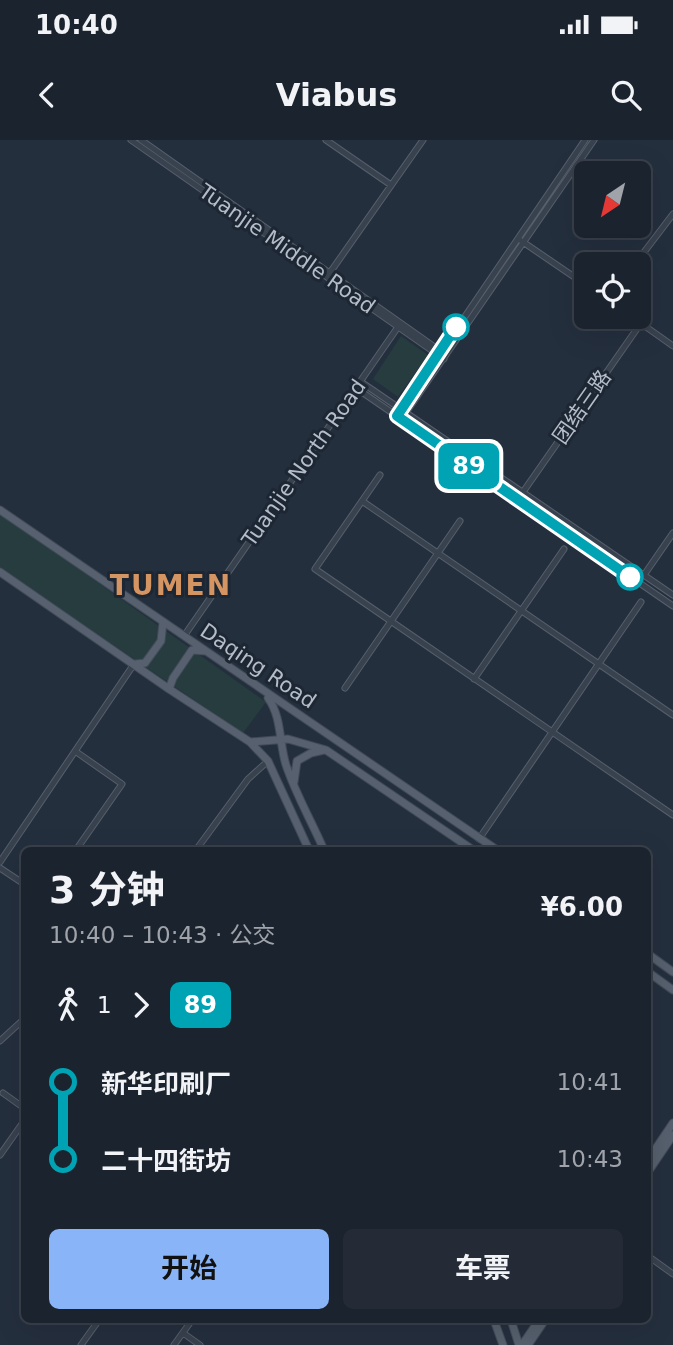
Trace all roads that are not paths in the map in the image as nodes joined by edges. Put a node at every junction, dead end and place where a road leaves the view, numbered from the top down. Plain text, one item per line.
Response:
1 (131, 140) edge
2 (141, 140) edge
3 (326, 140) edge
4 (423, 140) edge
5 (585, 140) edge
6 (594, 140) edge
7 (391, 185) junction
8 (673, 214) edge
9 (520, 240) junction
10 (644, 252) edge
11 (329, 275) junction
12 (574, 277) edge
13 (399, 325) junction
14 (637, 329) edge
15 (649, 329) edge
16 (673, 346) edge
17 (442, 355) junction
18 (361, 382) junction
19 (356, 388) junction
20 (404, 411) junction
21 (399, 418) junction
22 (380, 475) dead end
23 (523, 492) junction
24 (362, 501) junction
25 (0, 510) edge
26 (460, 521) dead end
27 (673, 533) edge
28 (564, 550) dead end
29 (438, 553) junction
30 (0, 572) edge
31 (644, 575) junction
32 (673, 595) edge
33 (640, 602) dead end
34 (673, 606) edge
35 (522, 611) junction
36 (391, 621) junction
37 (163, 622) junction
38 (184, 636) junction
39 (206, 651) junction
40 (134, 664) junction
41 (598, 664) junction
42 (474, 679) junction
43 (345, 688) dead end
44 (169, 689) junction
45 (264, 691) junction
46 (673, 715) edge
47 (552, 732) junction
48 (280, 739) junction
49 (250, 742) junction
50 (326, 750) junction
51 (75, 751) junction
52 (356, 754) junction
53 (268, 761) junction
54 (349, 765) junction
55 (294, 783) junction
56 (673, 815) edge
57 (479, 839) junction
58 (78, 847) edge
59 (198, 847) edge
60 (308, 847) edge
61 (323, 847) edge
62 (468, 847) edge
63 (491, 847) edge
64 (0, 862) edge
65 (0, 868) edge
66 (21, 882) edge
67 (651, 956) edge
68 (673, 972) edge
69 (651, 974) edge
70 (673, 990) edge
71 (21, 1022) edge
72 (0, 1041) edge
73 (3, 1093) dead end
74 (21, 1106) edge
75 (673, 1123) edge
76 (21, 1125) edge
77 (673, 1135) edge
78 (0, 1155) edge
79 (651, 1156) edge
80 (651, 1168) edge
81 (651, 1258) edge
82 (673, 1274) edge
83 (97, 1323) edge
84 (190, 1323) edge
85 (495, 1323) edge
86 (512, 1323) edge
87 (537, 1323) edge
88 (543, 1323) edge
89 (183, 1333) junction
90 (81, 1345) edge
91 (174, 1345) edge
92 (200, 1345) edge
93 (503, 1345) edge
94 (521, 1345) edge
95 (528, 1345) edge

1 - 11 street, Tuanjie Middle Road
2 - 11 street, Tuanjie Middle Road
3 - 7 street
4 - 7 street
5 - 9 street
6 - 9 street
7 - 11 street
8 - 10 street
9 - 12 street
9 - 17 street
11 - 13 street, Tuanjie Middle Road
13 - 17 street, Tuanjie Middle Road
13 - 18 street, Tuanjie North Road
14 - 23 street, 团结三路
15 - 16 street
17 - 20 street
18 - 19 street, Tuanjie North Road
18 - 20 street
19 - 21 street
19 - 38 street, Tuanjie North Road
20 - 21 street
20 - 23 street
21 - 34 street
22 - 24 street
23 - 31 street
24 - 29 street
24 - 36 street
25 - 37 main road, Daqing Road
26 - 29 street
27 - 31 street
28 - 35 street
29 - 35 street
29 - 36 street
30 - 40 main road
31 - 32 street
33 - 41 street
35 - 41 street
35 - 42 street
36 - 42 street
36 - 43 street
37 - 38 main road, Daqing Road
37 - 40 main road
38 - 39 main road, Daqing Road
39 - 44 main road
39 - 45 main road, Daqing Road
40 - 44 main road
40 - 51 street
41 - 46 street
41 - 47 street
42 - 47 street
44 - 49 main road
45 - 48 main road
45 - 52 main road, Daqing Road
47 - 56 street
47 - 57 street
48 - 49 main road, Daqing Road
48 - 50 main road, Daqing Road
48 - 55 main road
49 - 53 main road
50 - 54 main road, Daqing Road
50 - 55 main road
51 - 58 street
51 - 64 street
52 - 54 main road
52 - 57 main road, Daqing Road
53 - 59 street
53 - 60 main road
54 - 62 main road, Daqing Road
55 - 61 main road
57 - 63 main road, Daqing Road
65 - 66 street
67 - 68 main road
69 - 70 main road
71 - 72 street
73 - 74 street
75 - 79 main road
76 - 78 street
77 - 80 main road
81 - 82 street
83 - 90 street
84 - 89 street
85 - 93 main road
86 - 94 main road
87 - 94 main road
88 - 95 main road
89 - 91 street
89 - 92 street

